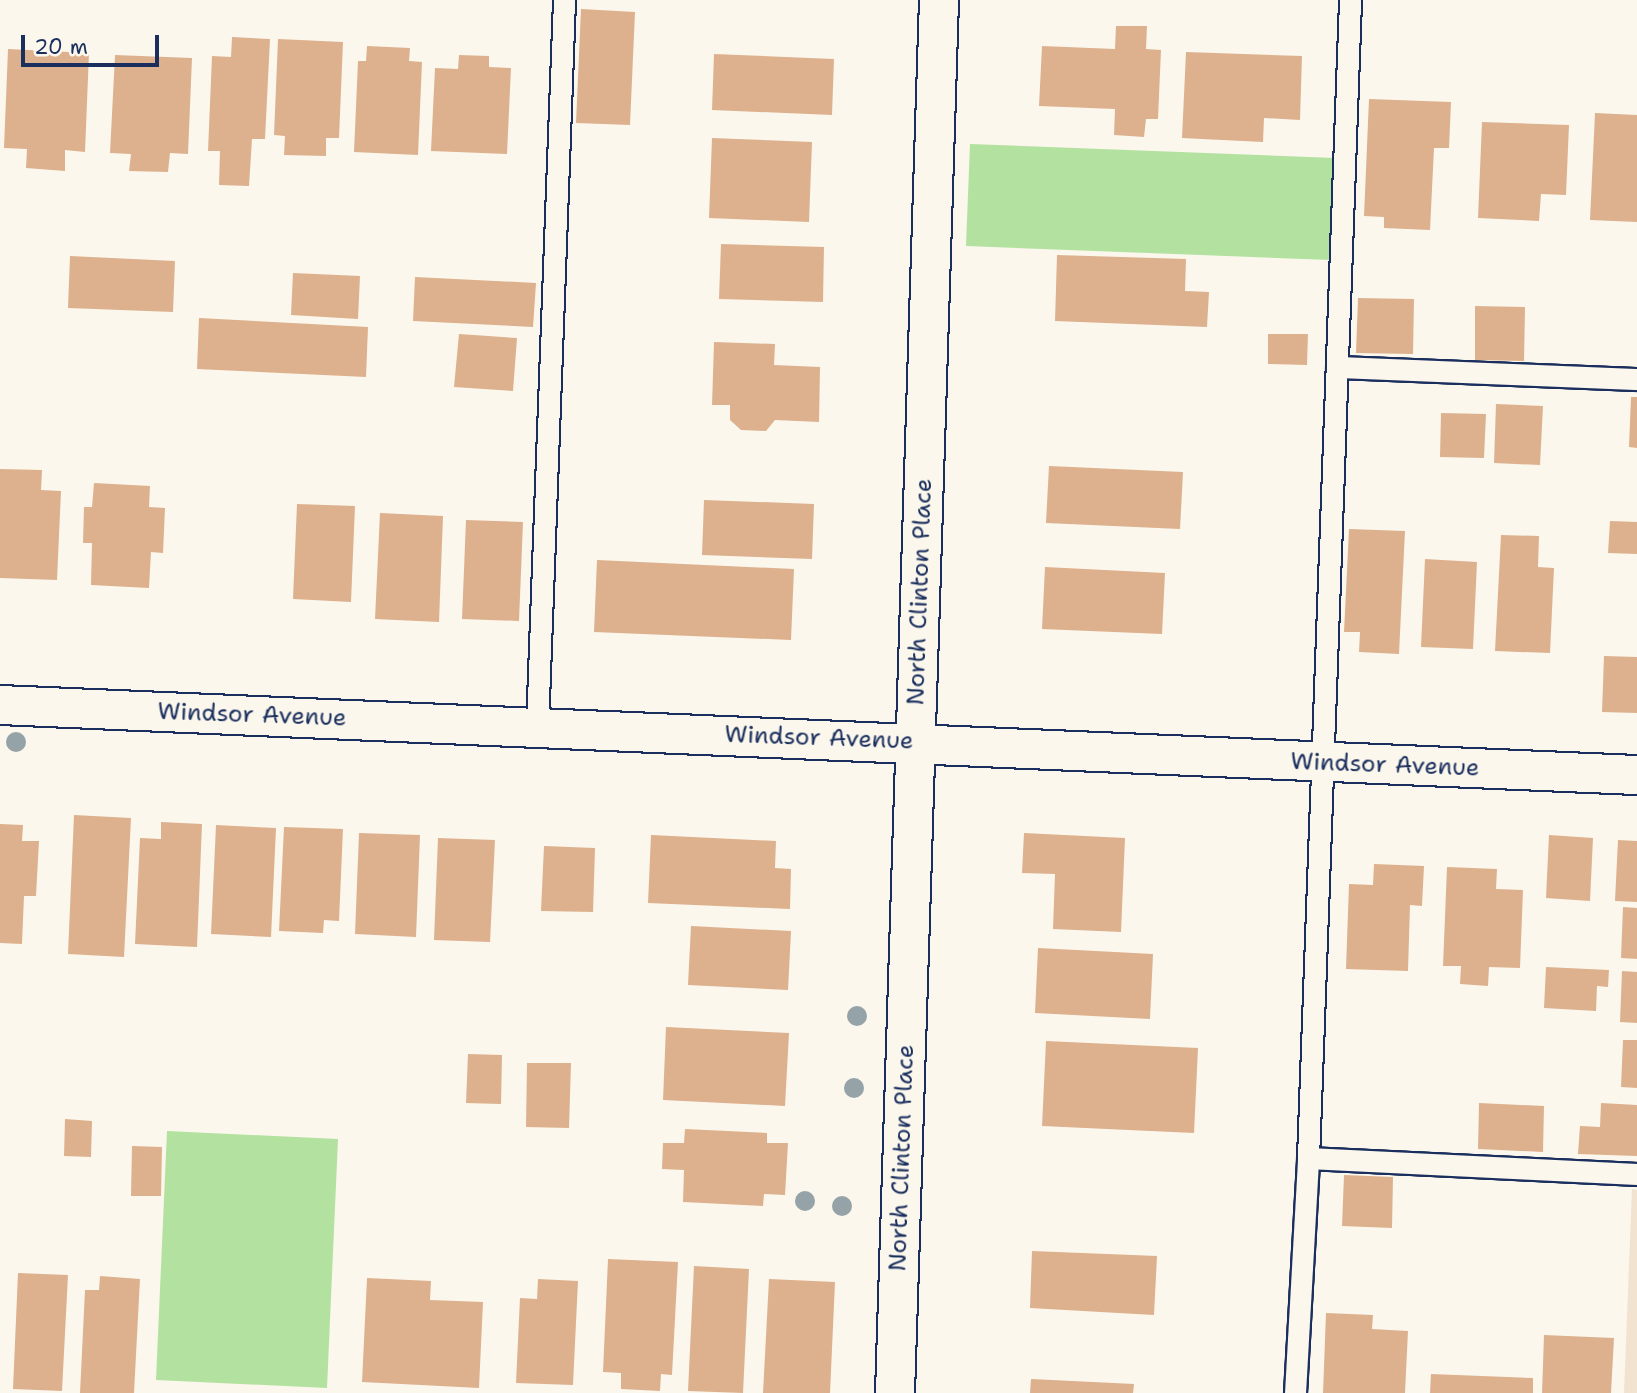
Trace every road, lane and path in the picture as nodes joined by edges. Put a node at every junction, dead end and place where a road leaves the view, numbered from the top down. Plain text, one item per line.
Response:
1 (564, 0) edge
2 (939, 0) edge
3 (1350, 0) edge
4 (1337, 368) junction
5 (1637, 379) edge
6 (0, 705) edge
7 (537, 727) junction
8 (916, 742) junction
9 (1323, 762) junction
10 (1637, 775) edge
11 (1308, 1158) junction
12 (1637, 1174) edge
13 (895, 1393) edge
14 (1295, 1393) edge

1 - 7 lane
2 - 8 street, North Clinton Place
3 - 4 lane
4 - 5 lane
4 - 9 lane
6 - 7 street, Windsor Avenue
7 - 8 street, Windsor Avenue
8 - 9 street, Windsor Avenue
8 - 13 street, North Clinton Place
9 - 10 street, Windsor Avenue
9 - 11 lane
11 - 12 lane
11 - 14 lane

